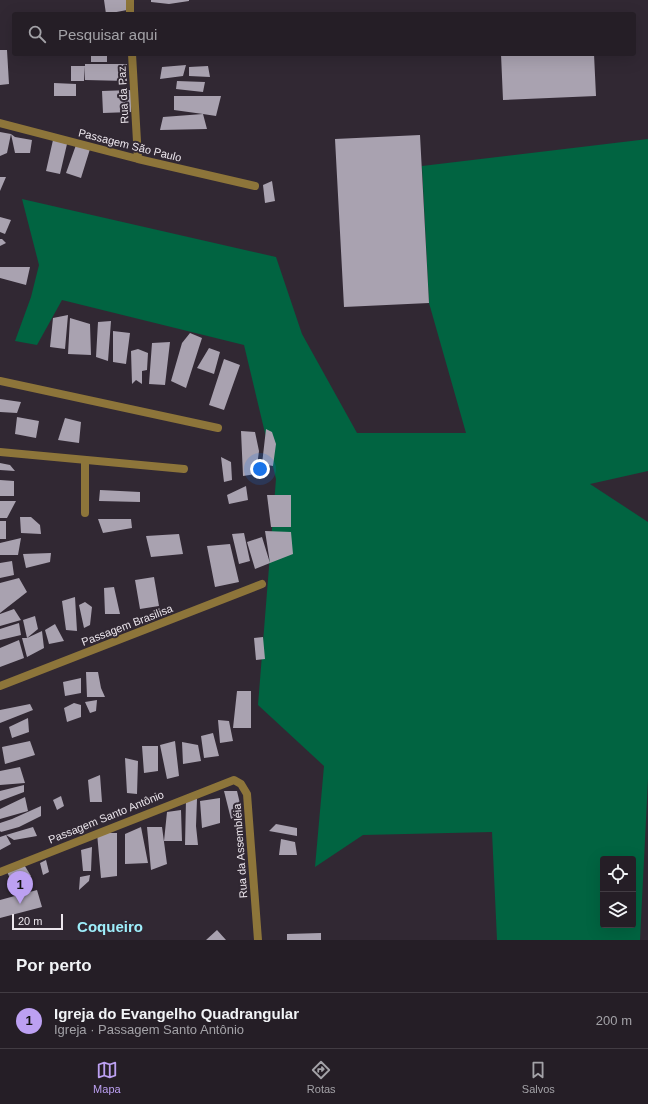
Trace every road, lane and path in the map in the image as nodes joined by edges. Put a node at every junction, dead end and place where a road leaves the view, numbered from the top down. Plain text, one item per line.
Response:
1 (130, 0) edge
2 (130, 12) edge
3 (132, 56) edge
4 (0, 123) edge
5 (138, 159) junction
6 (255, 186) dead end
7 (0, 382) edge
8 (218, 428) dead end
9 (0, 452) edge
10 (86, 460) junction
11 (184, 469) dead end
12 (85, 513) dead end
13 (262, 584) dead end
14 (0, 686) edge
15 (220, 784) joint
16 (0, 872) edge
17 (258, 940) edge

1 - 2 street
3 - 5 street, Rua da Paz
4 - 5 street, Passagem São Paulo
5 - 6 street, Passagem São Paulo
7 - 8 street
9 - 10 street
10 - 11 street
10 - 12 street
13 - 14 street, Passagem Brasilisa
15 - 16 street, Passagem Santo Antônio
15 - 17 street, Rua da Assembléia

